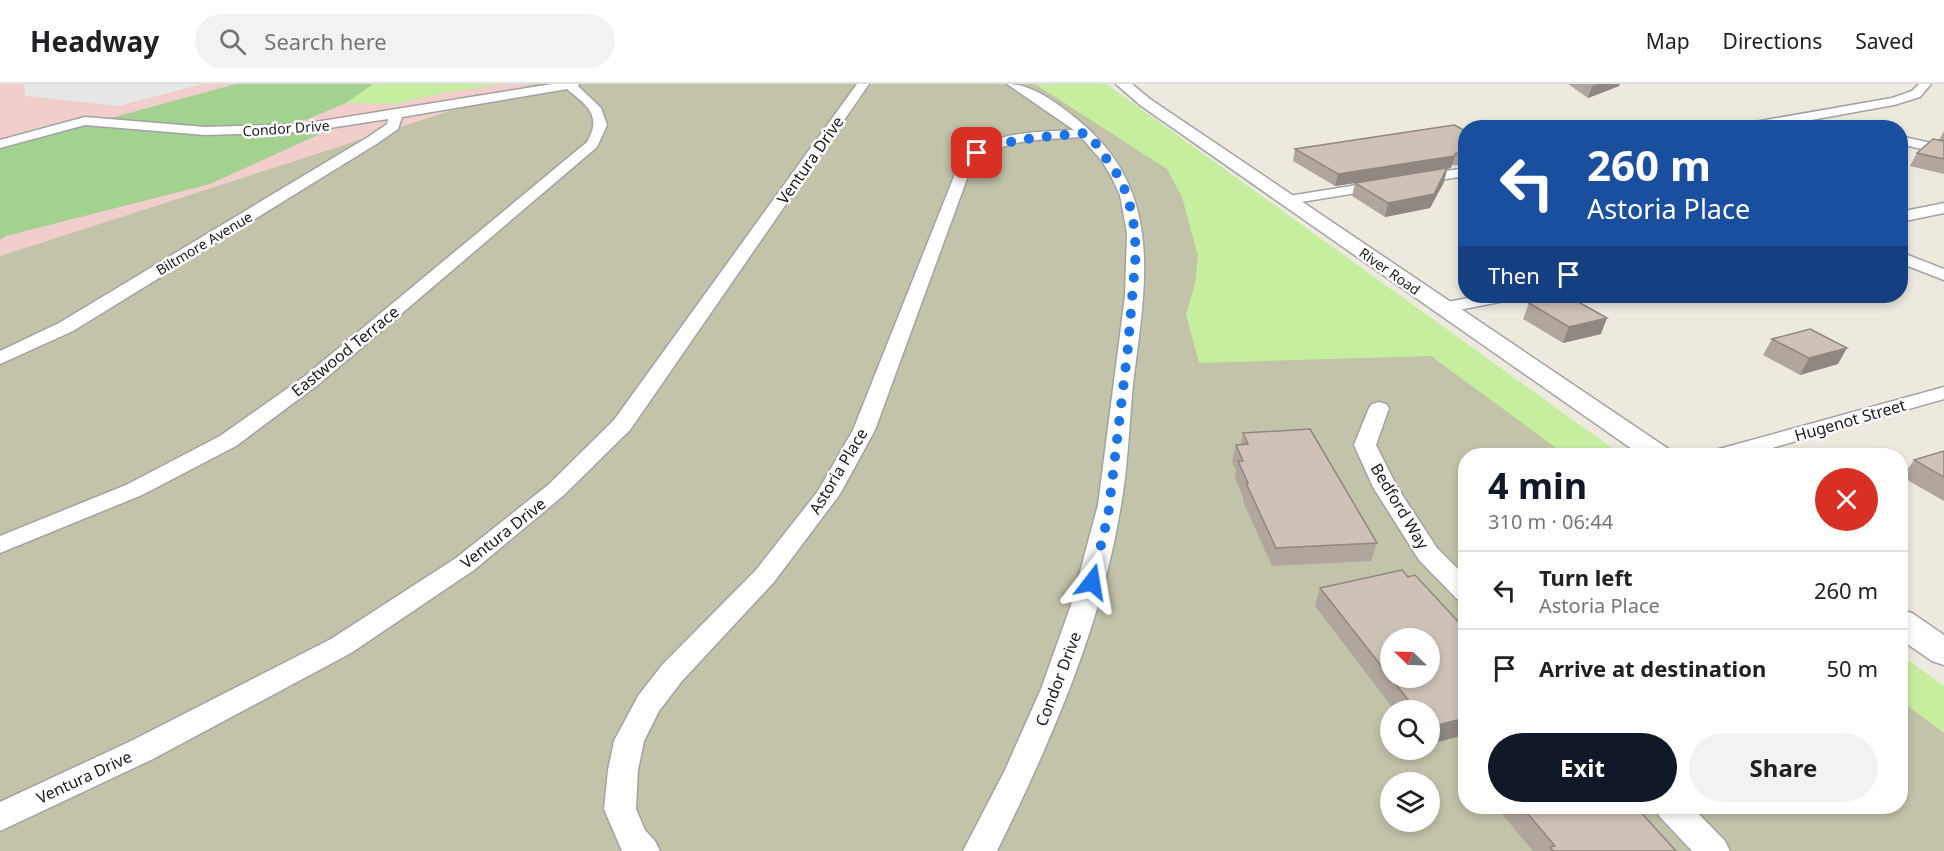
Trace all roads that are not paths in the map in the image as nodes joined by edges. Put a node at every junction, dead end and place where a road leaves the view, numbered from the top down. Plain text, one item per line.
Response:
1 (571, 84) edge
2 (863, 84) edge
3 (1013, 84) edge
4 (1123, 84) edge
5 (1926, 84) edge
6 (396, 114) junction
7 (1805, 118) junction
8 (1793, 120) edge
9 (1814, 120) edge
10 (1086, 133) junction
11 (1908, 142) edge
12 (0, 144) edge
13 (1944, 150) edge
14 (1458, 173) edge
15 (1289, 200) junction
16 (1944, 208) edge
17 (1908, 215) edge
18 (1908, 260) edge
19 (1944, 275) edge
20 (1468, 303) edge
21 (1443, 308) junction
22 (0, 358) edge
23 (1944, 393) edge
24 (1379, 408) dead end
25 (1648, 448) edge
26 (1748, 448) edge
27 (0, 545) edge
28 (1458, 585) edge
29 (1908, 627) edge
30 (1944, 652) edge
31 (1678, 814) edge
32 (0, 817) edge
33 (643, 851) edge
34 (980, 851) edge
35 (1713, 851) edge

1 - 6 street, Condor Drive
1 - 27 street, Eastwood Terrace
2 - 32 street, Ventura Drive
3 - 10 street, Condor Drive
4 - 15 street, River Road
5 - 7 street
6 - 12 street, Condor Drive
6 - 22 street, Biltmore Avenue
7 - 8 street
7 - 9 street
10 - 33 street, Astoria Place
10 - 34 street, Condor Drive
11 - 13 street
14 - 15 street
15 - 21 street, River Road
16 - 17 street
18 - 19 street
20 - 21 street
21 - 25 street, River Road
23 - 26 street, Hugenot Street
24 - 28 street, Bedford Way
29 - 30 street
31 - 35 street

